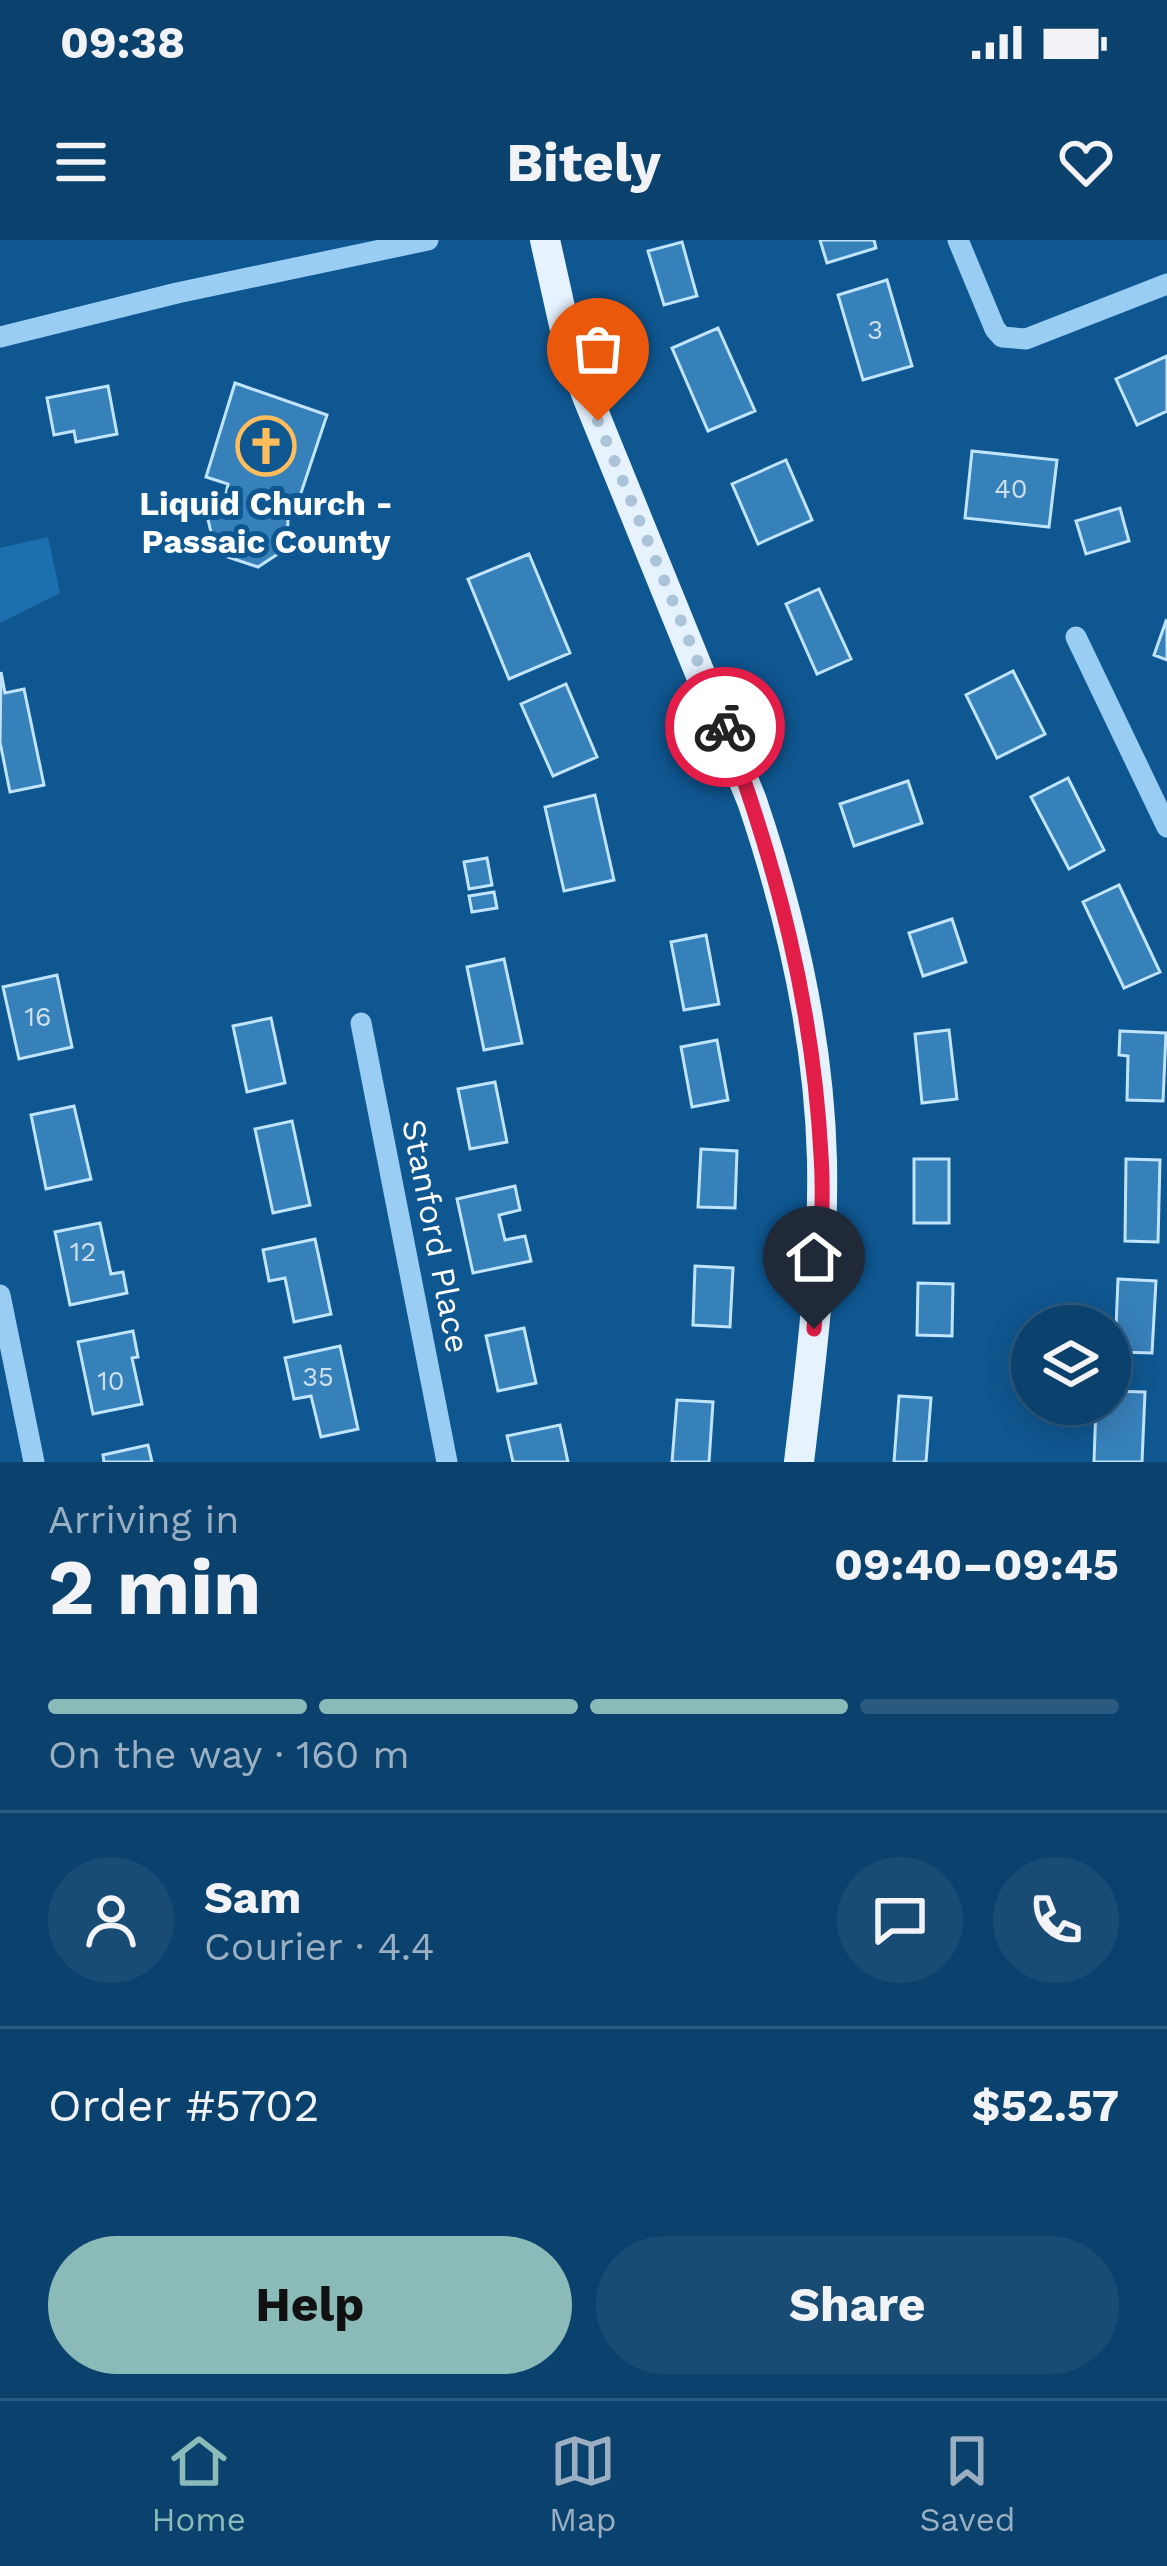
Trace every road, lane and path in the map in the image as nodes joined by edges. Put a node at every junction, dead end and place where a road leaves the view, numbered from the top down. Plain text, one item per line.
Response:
1 (428, 240) edge
2 (545, 240) edge
3 (958, 240) edge
4 (1167, 284) edge
5 (0, 337) edge
6 (1076, 637) dead end
7 (1160, 795) edge
8 (1167, 827) edge
9 (361, 1023) dead end
10 (0, 1295) edge
11 (34, 1462) edge
12 (447, 1462) edge
13 (800, 1462) edge

1 - 5 street
2 - 13 main road
3 - 4 street
6 - 7 street
7 - 8 street
9 - 12 street, Stanford Place
10 - 11 street

